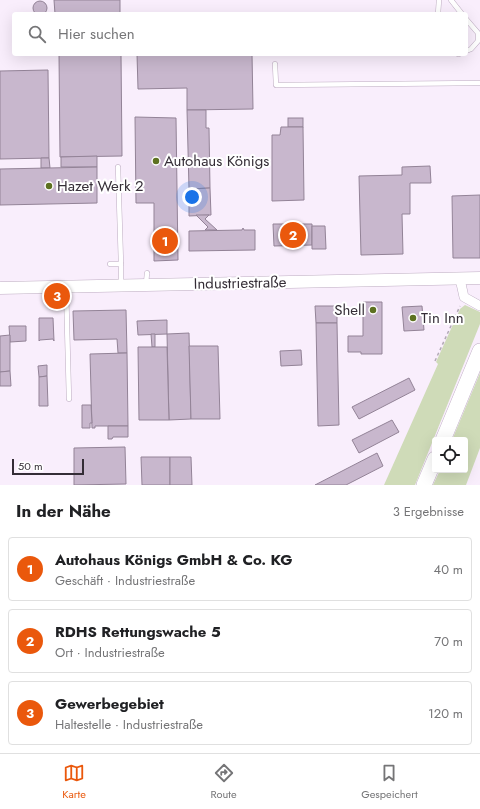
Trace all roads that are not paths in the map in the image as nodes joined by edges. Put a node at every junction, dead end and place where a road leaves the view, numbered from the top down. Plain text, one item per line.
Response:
1 (439, 0) edge
2 (451, 0) edge
3 (438, 12) edge
4 (460, 12) edge
5 (468, 21) edge
6 (468, 50) edge
7 (275, 64) dead end
8 (480, 83) edge
9 (118, 167) dead end
10 (110, 264) dead end
11 (121, 264) junction
12 (480, 278) edge
13 (460, 279) junction
14 (121, 286) junction
15 (66, 287) junction
16 (0, 288) edge
17 (480, 306) edge
18 (479, 353) edge
19 (69, 399) dead end
20 (444, 437) edge
21 (432, 466) edge
22 (424, 485) edge

1 - 3 lane
2 - 4 lane
5 - 6 lane
7 - 8 lane
9 - 11 lane
10 - 11 lane
11 - 14 lane
12 - 13 street, Industriestraße
13 - 14 street, Industriestraße
13 - 17 street
14 - 15 street, Industriestraße
15 - 16 street, Industriestraße
15 - 19 lane
18 - 20 main road
21 - 22 main road

